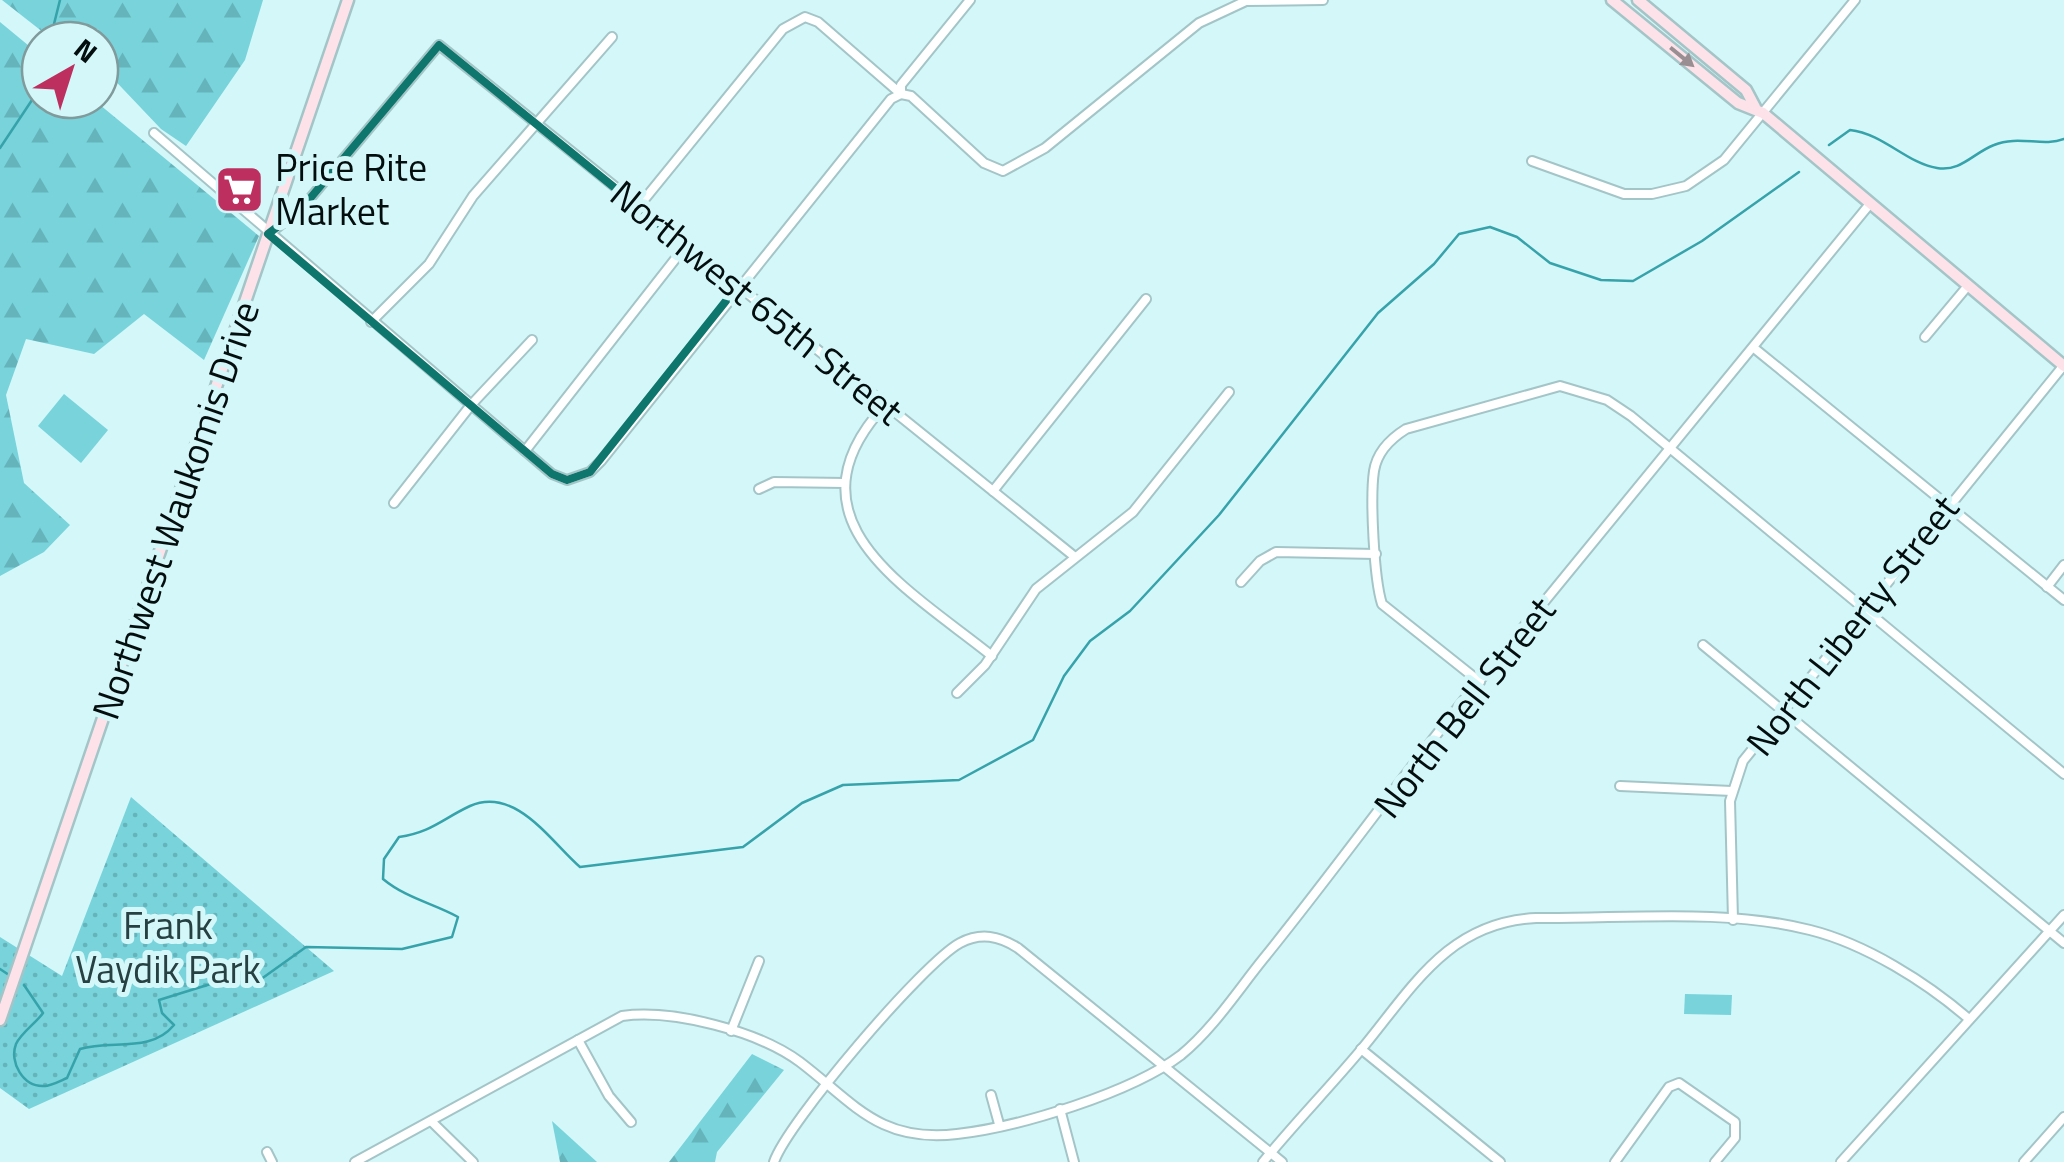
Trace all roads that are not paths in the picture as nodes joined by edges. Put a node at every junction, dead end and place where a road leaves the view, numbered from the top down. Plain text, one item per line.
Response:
1 (348, 0) edge
2 (970, 0) edge
3 (1324, 0) edge
4 (1638, 0) edge
5 (1855, 0) edge
6 (1619, 2) edge
7 (612, 37) dead end
8 (901, 94) junction
9 (1759, 110) junction
10 (535, 123) junction
11 (154, 133) dead end
12 (1532, 160) dead end
13 (639, 206) junction
14 (1870, 206) junction
15 (268, 234) junction
16 (687, 244) junction
17 (738, 286) junction
18 (1966, 288) junction
19 (1146, 299) dead end
20 (371, 322) junction
21 (1925, 336) dead end
22 (532, 340) dead end
23 (1754, 348) junction
24 (2064, 366) edge
25 (1229, 392) dead end
26 (884, 404) junction
27 (471, 405) junction
28 (1672, 450) junction
29 (525, 451) junction
30 (845, 483) junction
31 (759, 489) dead end
32 (993, 491) junction
33 (394, 503) dead end
34 (1948, 505) junction
35 (1376, 554) junction
36 (1075, 557) junction
37 (2064, 565) edge
38 (1241, 582) dead end
39 (2047, 586) junction
40 (2064, 600) edge
41 (1866, 606) junction
42 (1703, 644) dead end
43 (992, 656) junction
44 (1480, 682) junction
45 (957, 693) dead end
46 (1784, 708) junction
47 (2064, 774) edge
48 (1620, 786) dead end
49 (1732, 790) junction
50 (2064, 914) edge
51 (1733, 920) junction
52 (2050, 930) junction
53 (2064, 943) edge
54 (759, 961) dead end
55 (1969, 1019) junction
56 (0, 1020) edge
57 (731, 1031) junction
58 (578, 1040) junction
59 (1361, 1050) junction
60 (1162, 1068) junction
61 (826, 1088) junction
62 (990, 1095) dead end
63 (1060, 1109) junction
64 (2064, 1117) edge
65 (431, 1121) junction
66 (630, 1122) dead end
67 (1000, 1124) junction
68 (267, 1152) dead end
69 (1270, 1153) junction
70 (272, 1162) edge
71 (355, 1162) edge
72 (472, 1162) edge
73 (774, 1162) edge
74 (1074, 1162) edge
75 (1263, 1162) edge
76 (1282, 1162) edge
77 (1500, 1162) edge
78 (1614, 1162) edge
79 (1714, 1162) edge
80 (1841, 1162) edge
81 (2024, 1162) edge

1 - 15 main road, Northwest Waukomis Drive
2 - 8 street
3 - 8 street
4 - 9 main road
5 - 9 street
6 -> 9 main road
7 - 10 street
8 - 13 street
8 - 17 street
9 - 12 street
9 - 14 main road
10 - 13 street, Northwest 65th Street
10 - 15 street, Northwest 65th Street
10 - 20 street
11 - 15 street
13 - 16 street, Northwest 65th Street
14 - 18 main road
14 - 23 street, North Bell Street
15 - 20 street
15 - 56 main road, Northwest Waukomis Drive
16 - 17 street, Northwest 65th Street
16 - 29 street
17 - 26 street, Northwest 65th Street
17 - 29 street
18 - 21 street
18 - 24 main road
19 - 32 street
20 - 27 street
22 - 27 street
23 - 28 street, North Bell Street
23 - 34 street
24 - 34 street, North Liberty Street
25 - 36 street
26 - 30 street
26 - 32 street, Northwest 65th Street
27 - 29 street
27 - 33 street
28 - 35 street
28 - 41 street
28 - 44 street, North Bell Street
30 - 31 street
30 - 43 street
32 - 36 street, Northwest 65th Street
34 - 39 street
34 - 41 street, North Liberty Street
35 - 38 street
35 - 44 street
36 - 43 street
37 - 39 street
39 - 40 street
41 - 46 street, North Liberty Street
41 - 47 street
42 - 46 street
43 - 45 street
44 - 60 street, North Bell Street
46 - 49 street, North Liberty Street
46 - 52 street
48 - 49 street
49 - 51 street, North Liberty Street
50 - 52 street
51 - 55 street
51 - 59 street
52 - 53 street
52 - 55 street
54 - 57 street
55 - 80 street
57 - 58 street, North Bell Street
57 - 61 street, North Bell Street
58 - 65 street
58 - 66 street
59 - 69 street
59 - 77 street
60 - 61 street
60 - 63 street, North Bell Street
60 - 69 street
61 - 67 street, North Bell Street
61 - 73 street
62 - 67 street
63 - 67 street, North Bell Street
63 - 74 street
64 - 81 street
65 - 71 street
65 - 72 street
68 - 70 street
69 - 75 street
69 - 76 street
78 - 79 street

